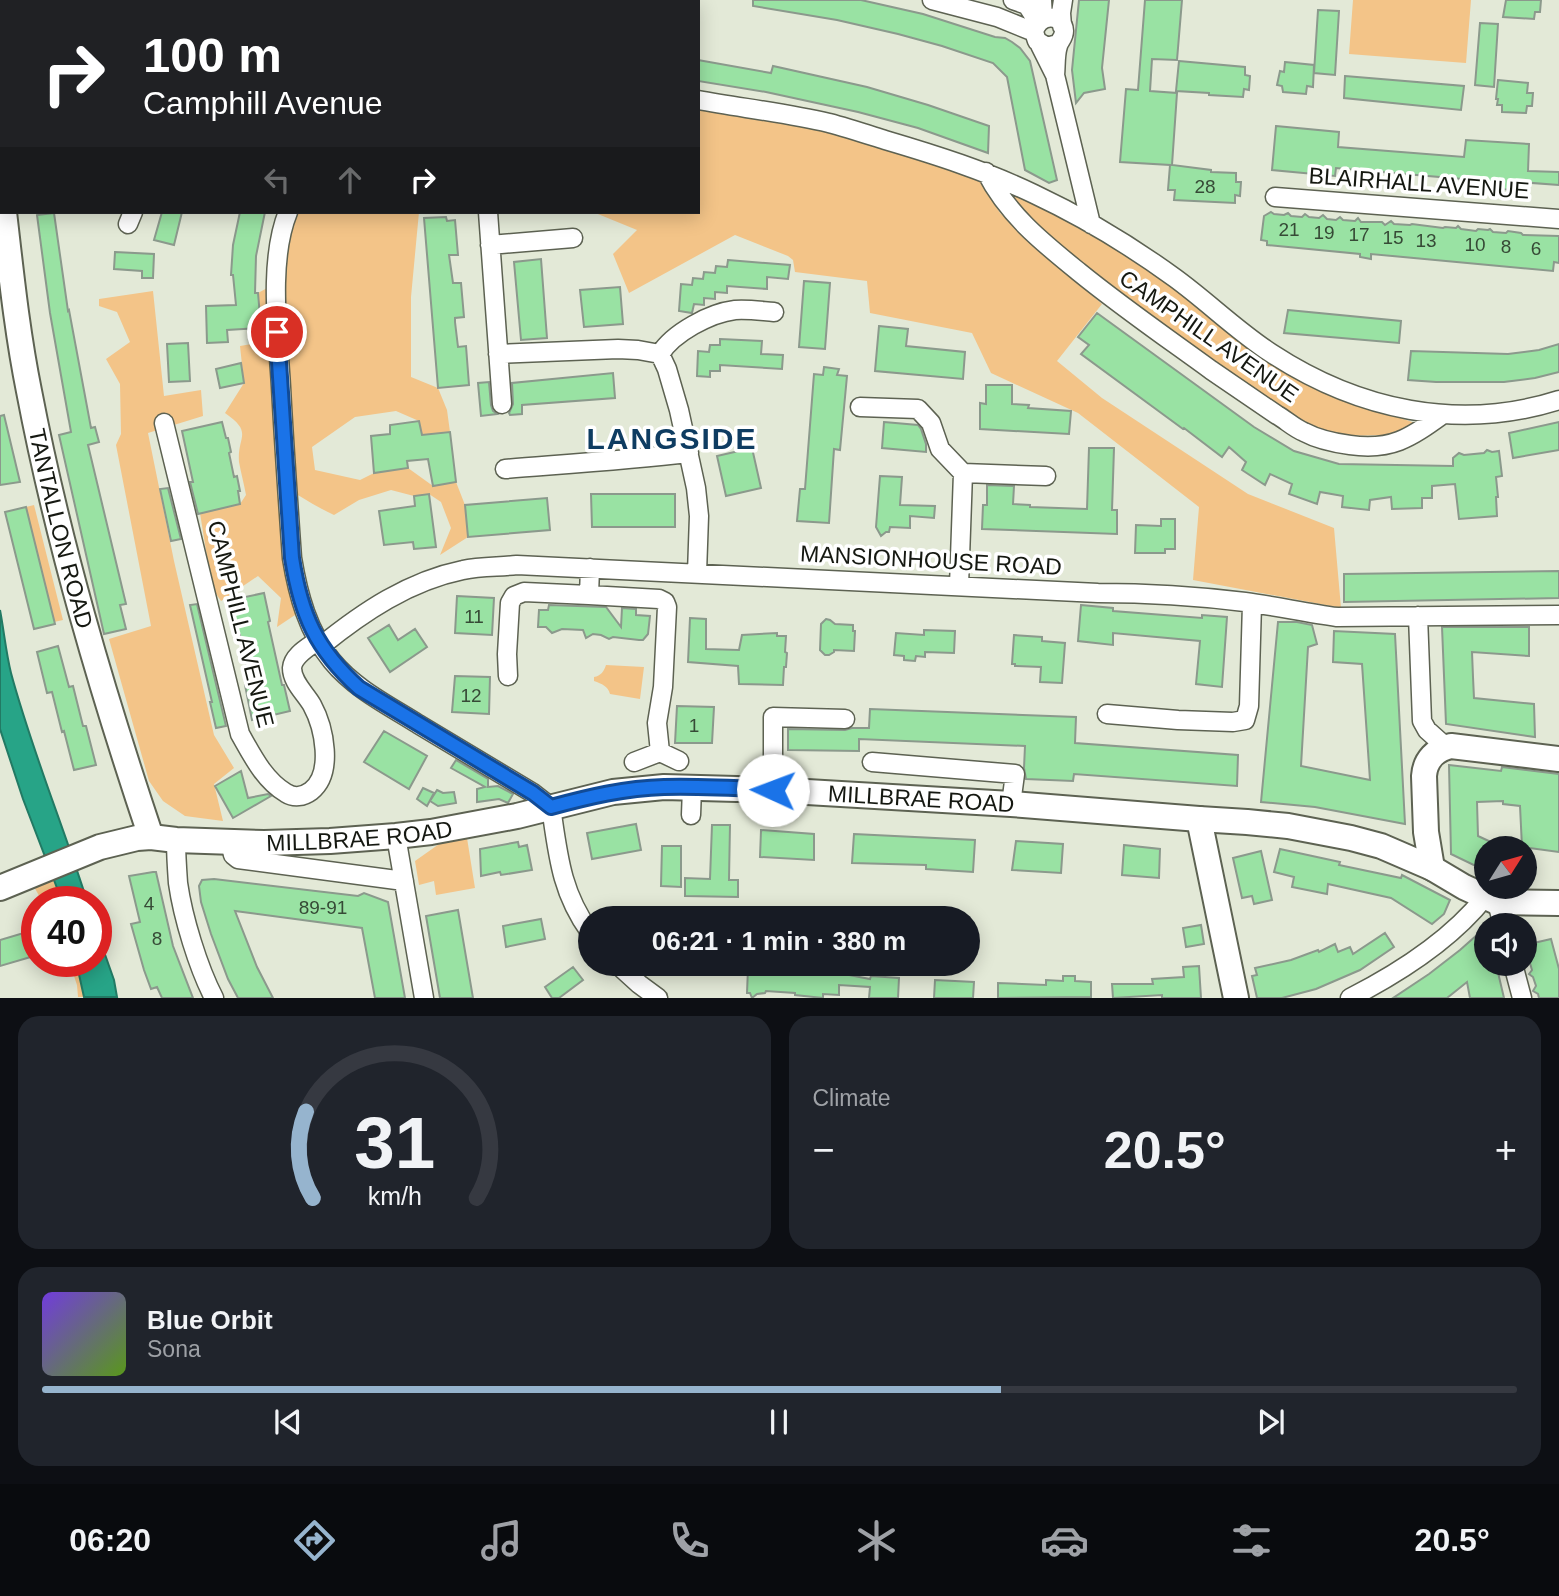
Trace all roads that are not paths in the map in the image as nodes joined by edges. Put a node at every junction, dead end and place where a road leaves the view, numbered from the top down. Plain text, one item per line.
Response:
1 (932, 0) edge
2 (1013, 0) edge
3 (1042, 0) edge
4 (1063, 0) edge
5 (1043, 32) junction
6 (700, 100) edge
7 (986, 172) junction
8 (1275, 197) dead end
9 (4, 214) edge
10 (287, 214) edge
11 (488, 214) edge
12 (1559, 219) edge
13 (1091, 225) junction
14 (573, 238) dead end
15 (490, 245) junction
16 (774, 312) dead end
17 (498, 354) junction
18 (660, 354) junction
19 (1559, 401) edge
20 (502, 404) dead end
21 (860, 407) dead end
22 (1442, 415) junction
23 (164, 423) dead end
24 (689, 453) junction
25 (505, 469) dead end
26 (963, 473) junction
27 (1046, 476) dead end
28 (590, 568) junction
29 (697, 573) junction
30 (959, 586) junction
31 (589, 595) junction
32 (1252, 604) junction
33 (1559, 615) edge
34 (1418, 616) junction
35 (319, 644) junction
36 (508, 676) dead end
37 (1107, 714) dead end
38 (845, 719) dead end
39 (1446, 747) junction
40 (660, 752) junction
41 (1559, 759) edge
42 (680, 761) dead end
43 (634, 762) dead end
44 (872, 762) dead end
45 (692, 788) junction
46 (773, 790) junction
47 (1011, 804) junction
48 (551, 807) junction
49 (691, 815) dead end
50 (1199, 819) junction
51 (1426, 832) junction
52 (396, 836) junction
53 (151, 837) junction
54 (176, 840) junction
55 (230, 842) junction
56 (1381, 846) junction
57 (1432, 868) junction
58 (404, 881) junction
59 (0, 888) edge
60 (1474, 891) edge
61 (1490, 900) edge
62 (1508, 900) edge
63 (1559, 903) edge
64 (578, 913) edge
65 (630, 976) edge
66 (1516, 976) edge
67 (214, 998) edge
68 (424, 998) edge
69 (658, 998) edge
70 (1236, 998) edge
71 (1350, 998) edge
72 (1522, 998) edge

1 - 5 street
2 - 5 street
3 - 5 street
4 - 5 street
5 - 13 street
6 - 7 street, CAMPHILL AVENUE
7 - 13 street, CAMPHILL AVENUE
7 - 22 street, CAMPHILL AVENUE
8 - 12 street, BLAIRHALL AVENUE
9 - 53 street, TANTALLON ROAD
10 - 35 street
11 - 15 street
13 - 22 street, CAMPHILL AVENUE
14 - 15 street
15 - 17 street
16 - 18 street
17 - 18 street
17 - 20 street
18 - 24 street
19 - 22 street, CAMPHILL AVENUE
21 - 26 street
23 - 35 street, CAMPHILL AVENUE
24 - 25 street
24 - 29 street
26 - 27 street
26 - 30 street
28 - 29 street, MANSIONHOUSE ROAD
28 - 31 street
28 - 35 street, MANSIONHOUSE ROAD
29 - 30 street, MANSIONHOUSE ROAD
30 - 32 street, MANSIONHOUSE ROAD
31 - 36 street
31 - 40 street
32 - 34 street, MANSIONHOUSE ROAD
32 - 37 street
33 - 34 street, MANSIONHOUSE ROAD
34 - 39 street
35 - 48 street
38 - 46 street
39 - 41 street
39 - 51 street
40 - 42 street
40 - 43 street
44 - 47 street
45 - 46 street, MILLBRAE ROAD
45 - 48 street, MILLBRAE ROAD
45 - 49 street
46 - 47 street, MILLBRAE ROAD
47 - 50 street, MILLBRAE ROAD
48 - 52 street, MILLBRAE ROAD
48 - 64 street
50 - 56 street, MILLBRAE ROAD
50 - 70 street
51 - 56 street
51 - 57 street
52 - 55 street, MILLBRAE ROAD
52 - 58 street
53 - 54 street, MILLBRAE ROAD
53 - 59 street, MILLBRAE ROAD
54 - 55 street, MILLBRAE ROAD
54 - 67 street
55 - 58 street, MILLBRAE ROAD
56 - 57 street, MILLBRAE ROAD
57 - 60 street, MILLBRAE ROAD
58 - 68 street
61 - 71 street
62 - 63 street, MILLBRAE ROAD
65 - 69 street
66 - 72 street

